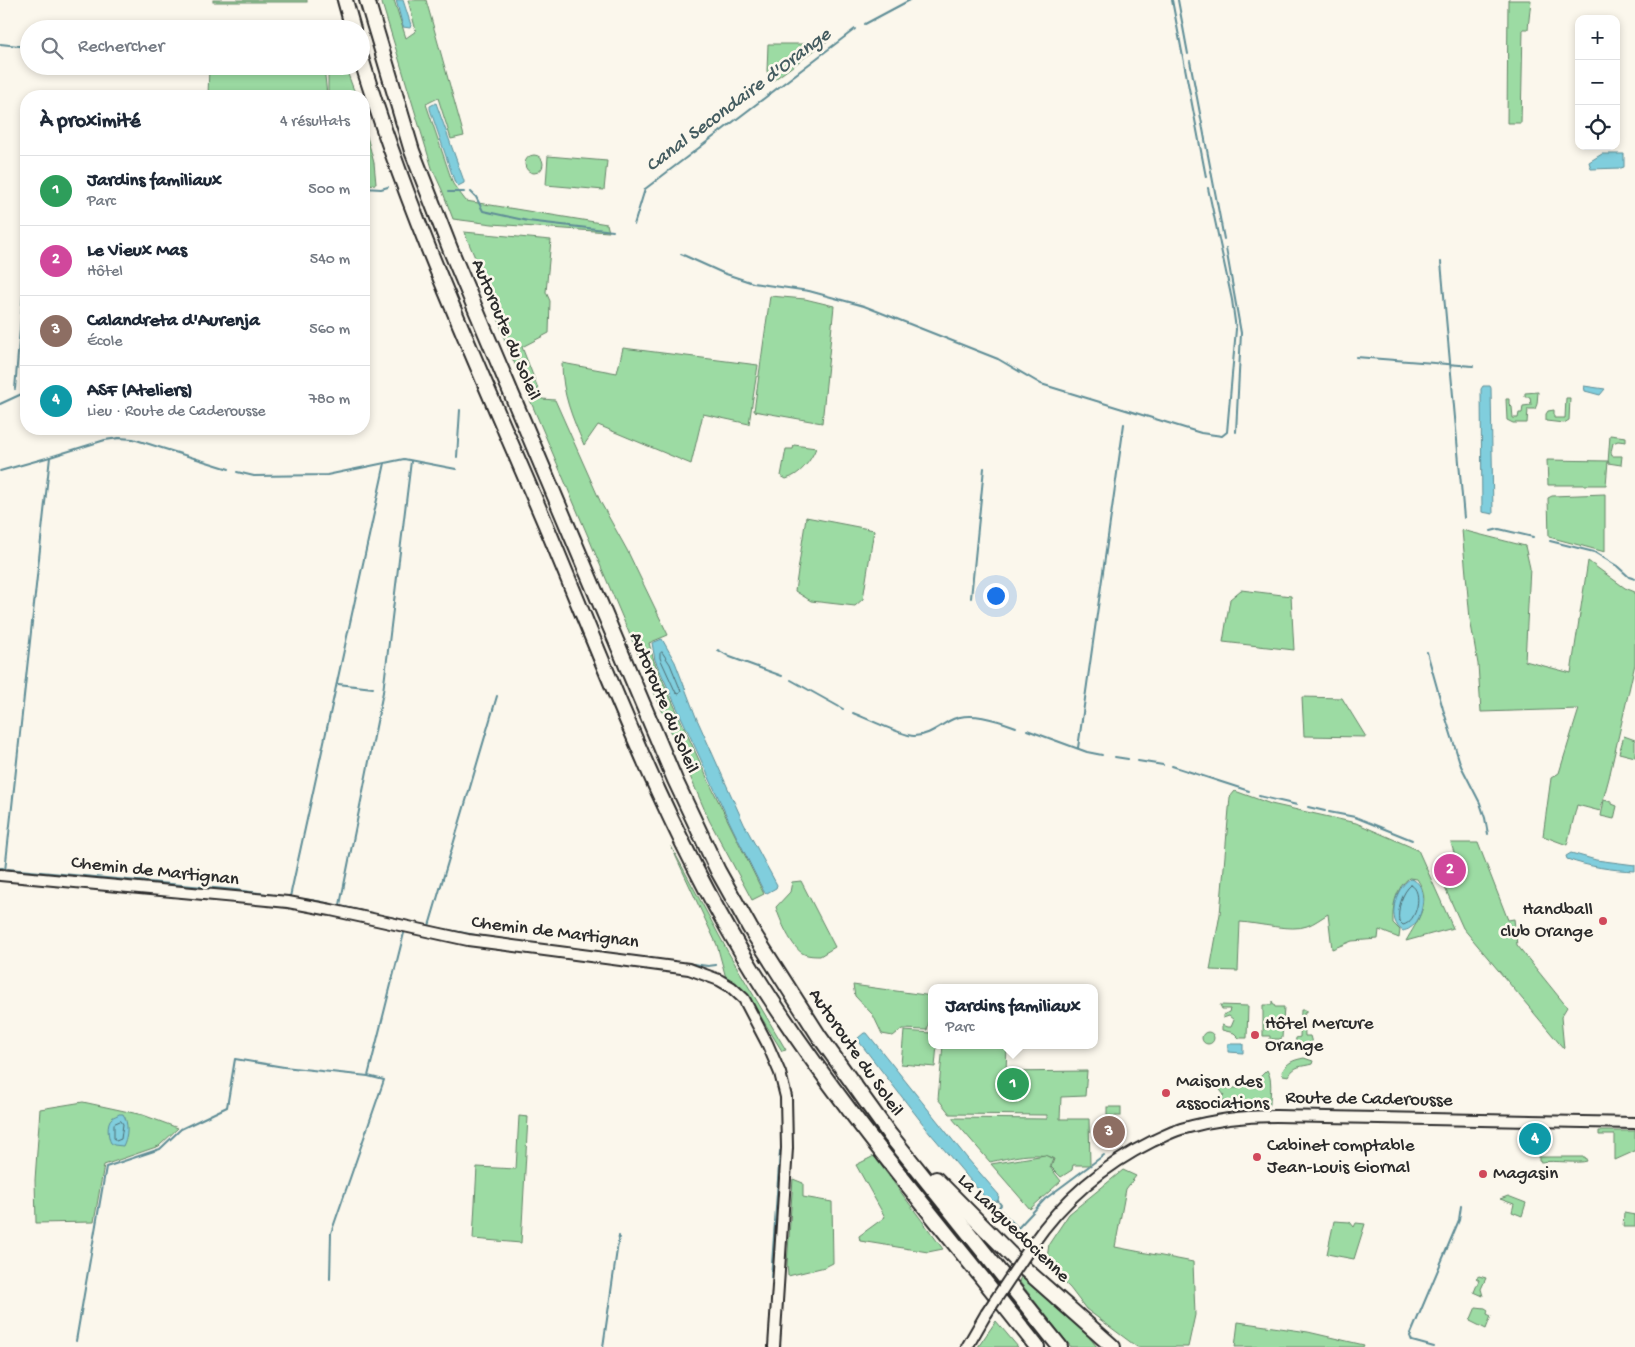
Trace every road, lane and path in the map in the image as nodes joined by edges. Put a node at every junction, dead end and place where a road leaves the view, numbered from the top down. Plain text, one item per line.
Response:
1 (344, 0) edge
2 (366, 0) edge
3 (350, 20) edge
4 (367, 75) edge
5 (0, 875) edge
6 (1635, 1123) edge
7 (890, 1135) junction
8 (774, 1347) edge
9 (967, 1347) edge
10 (1037, 1347) edge
11 (1060, 1347) edge
12 (1113, 1347) edge

1 - 3 highway
2 - 7 highway, Autoroute du Soleil
4 - 10 highway, Autoroute du Soleil
5 - 8 main road, Chemin de Martignan
6 - 9 main road, Route de Caderousse, bridge
7 - 11 highway, Autoroute du Soleil
7 - 12 highway, La Languedocienne

